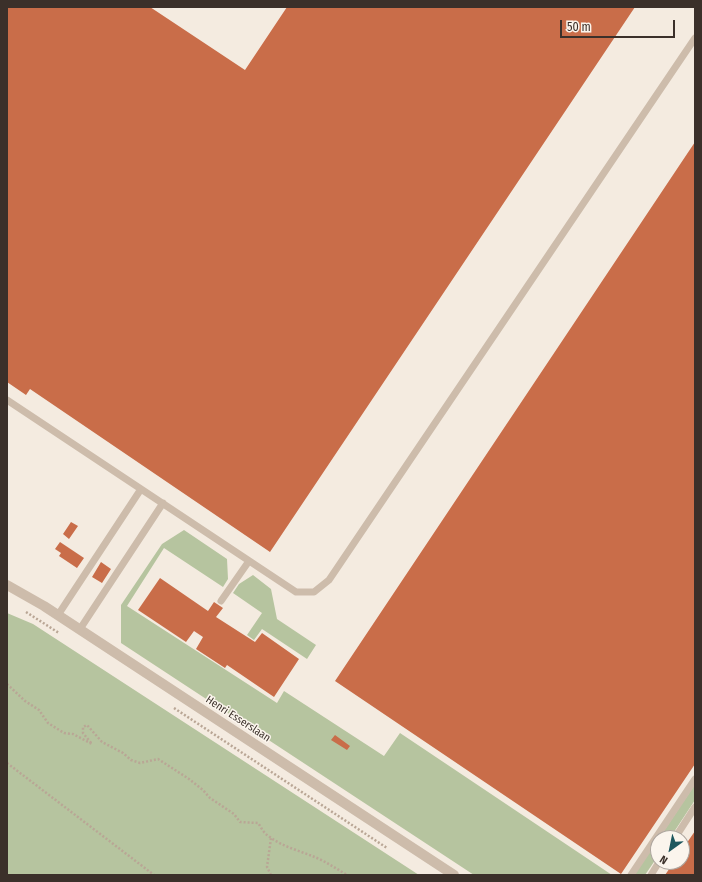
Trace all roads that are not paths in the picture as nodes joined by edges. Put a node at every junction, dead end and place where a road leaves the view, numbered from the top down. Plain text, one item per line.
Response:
1 (695, 38) edge
2 (7, 400) edge
3 (141, 489) junction
4 (163, 503) junction
5 (248, 561) junction
6 (7, 585) edge
7 (221, 601) dead end
8 (58, 615) junction
9 (80, 629) junction
10 (695, 780) edge
11 (695, 807) edge
12 (680, 830) edge
13 (454, 875) edge
14 (631, 875) edge

1 - 5 lane
2 - 3 lane
3 - 4 lane
3 - 8 lane
4 - 5 lane
4 - 9 lane
5 - 7 lane
6 - 8 street, Henri Esserslaan
8 - 9 street, Henri Esserslaan
9 - 13 street, Henri Esserslaan
10 - 14 lane
11 - 12 lane

